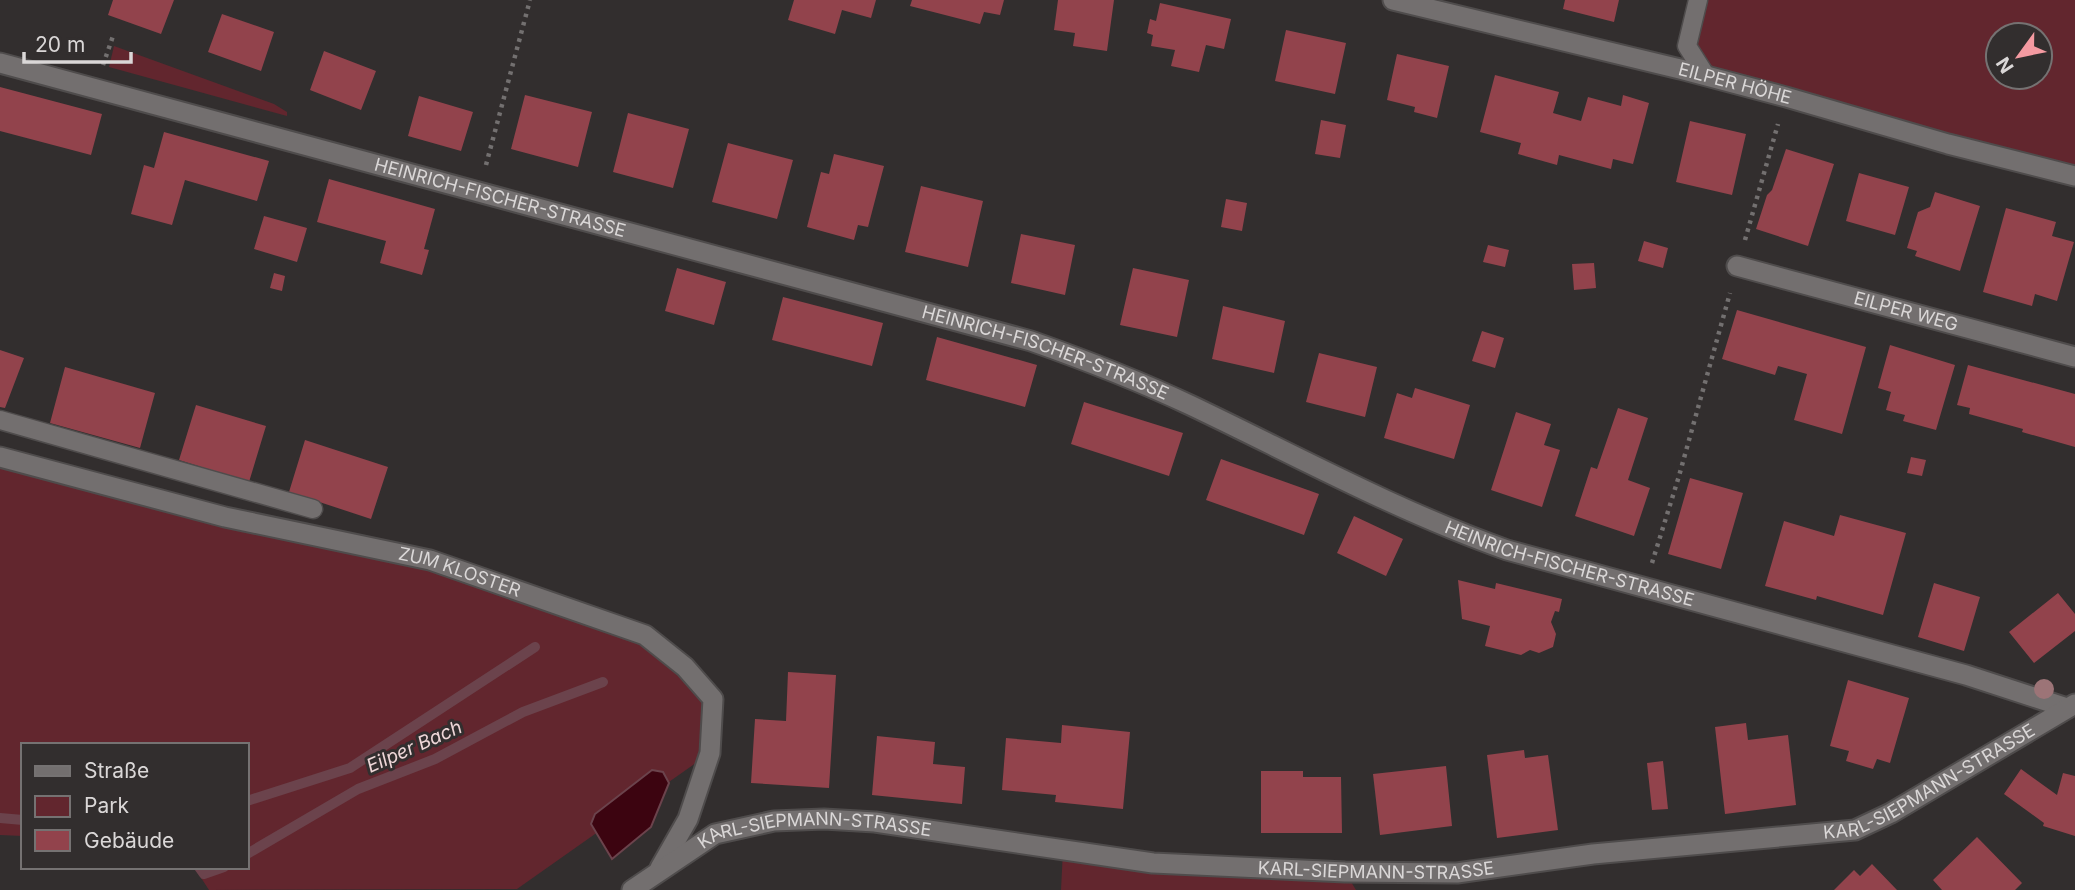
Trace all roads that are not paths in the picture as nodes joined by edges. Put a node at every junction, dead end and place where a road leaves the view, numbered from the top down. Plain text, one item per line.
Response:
1 (1393, 0) edge
2 (1699, 0) edge
3 (0, 63) edge
4 (1706, 76) junction
5 (2075, 176) edge
6 (1737, 267) road end
7 (2075, 356) edge
8 (0, 420) edge
9 (0, 457) edge
10 (313, 509) dead end
11 (2071, 706) edge
12 (657, 872) junction
13 (632, 890) edge
14 (646, 890) edge

1 - 4 street, EILPER HÖHE
2 - 4 lane
3 - 11 street, HEINRICH-FISCHER-STRASSE
4 - 5 street, EILPER HÖHE
6 - 7 street, EILPER WEG
8 - 10 lane
9 - 12 street, ZUM KLOSTER
11 - 12 street, KARL-SIEPMANN-STRASSE
12 - 13 street, KARL-SIEPMANN-STRASSE
12 - 14 street, ZUM KLOSTER

